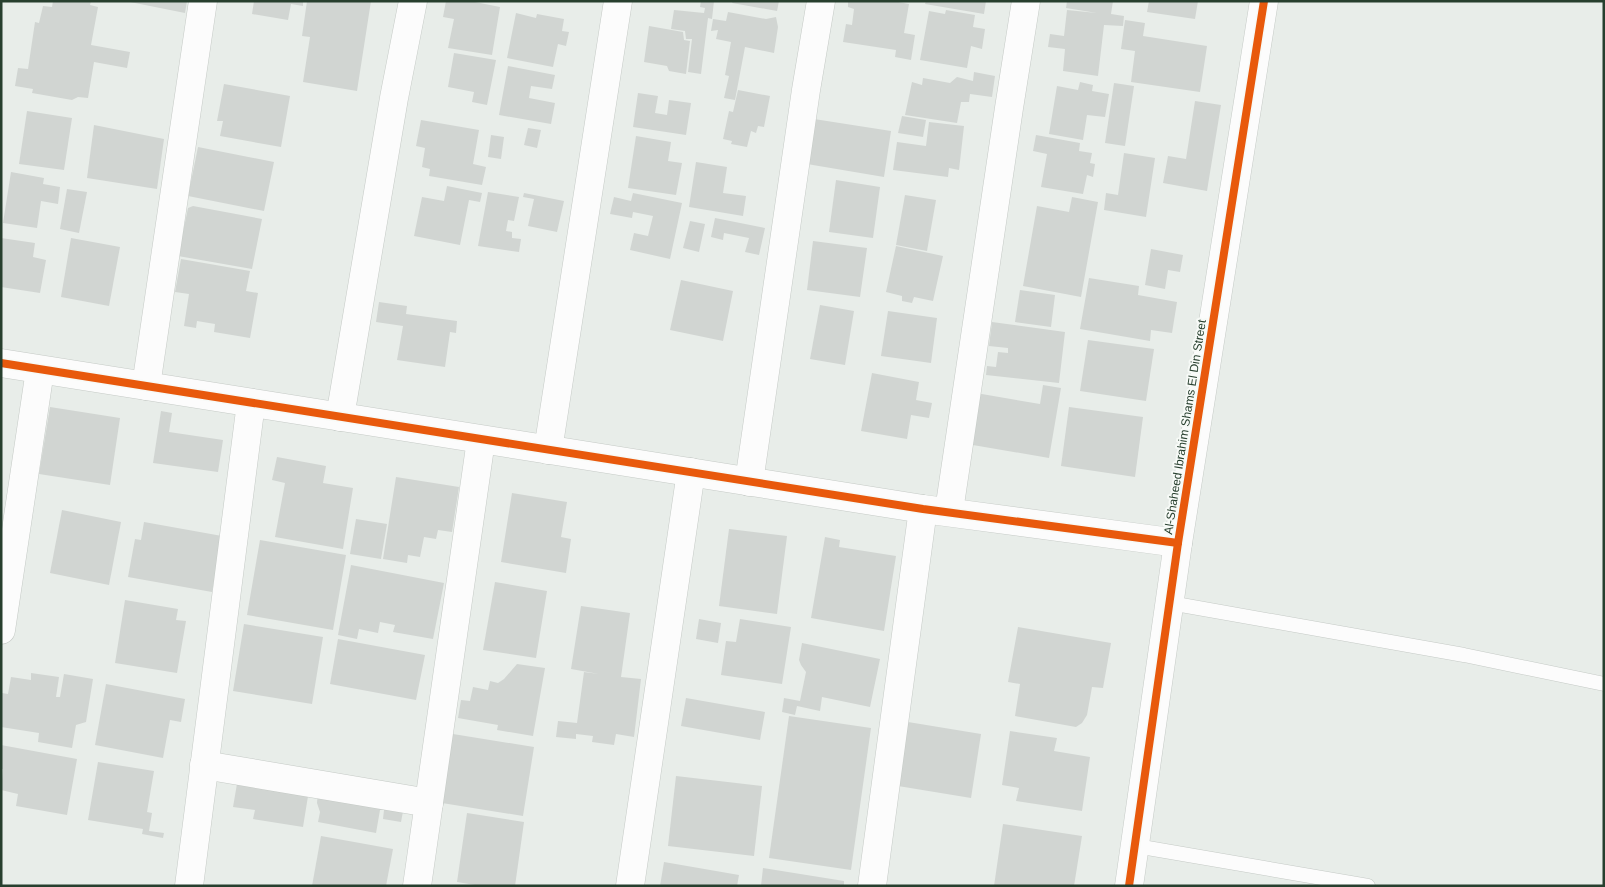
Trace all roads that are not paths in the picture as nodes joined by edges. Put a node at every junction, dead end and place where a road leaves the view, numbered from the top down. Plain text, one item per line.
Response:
1 (203, 1) edge
2 (413, 1) edge
3 (618, 1) edge
4 (821, 1) edge
5 (1026, 1) edge
6 (1264, 1) edge
7 (1, 363) edge
8 (40, 370) junction
9 (146, 386) junction
10 (251, 403) junction
11 (340, 417) junction
12 (481, 440) junction
13 (548, 450) junction
14 (691, 472) junction
15 (749, 482) junction
16 (936, 510) junction
17 (1178, 543) junction
18 (1170, 603) junction
19 (1, 630) edge
20 (1604, 684) edge
21 (204, 765) junction
22 (429, 803) junction
23 (1136, 846) junction
24 (189, 886) edge
25 (417, 886) edge
26 (630, 886) edge
27 (872, 886) edge
28 (1129, 886) edge
29 (1368, 886) edge

1 - 9 street
2 - 11 street
3 - 13 street
4 - 15 street
5 - 16 street
6 - 17 street, Al-Shaheed Ibrahim Shams El Din Street
7 - 8 street
8 - 9 street
8 - 19 street
9 - 10 street
10 - 11 street
10 - 21 street
11 - 12 street
12 - 13 street
12 - 22 street
13 - 14 street
14 - 15 street
14 - 26 street
15 - 16 street
16 - 17 street
16 - 27 street
17 - 18 street, Al-Shaheed Ibrahim Shams El Din Street
18 - 20 lane
18 - 23 street, Al-Shaheed Ibrahim Shams El Din Street
21 - 22 street
21 - 24 street
22 - 25 street
23 - 28 street, Al-Shaheed Ibrahim Shams El Din Street
23 - 29 lane

